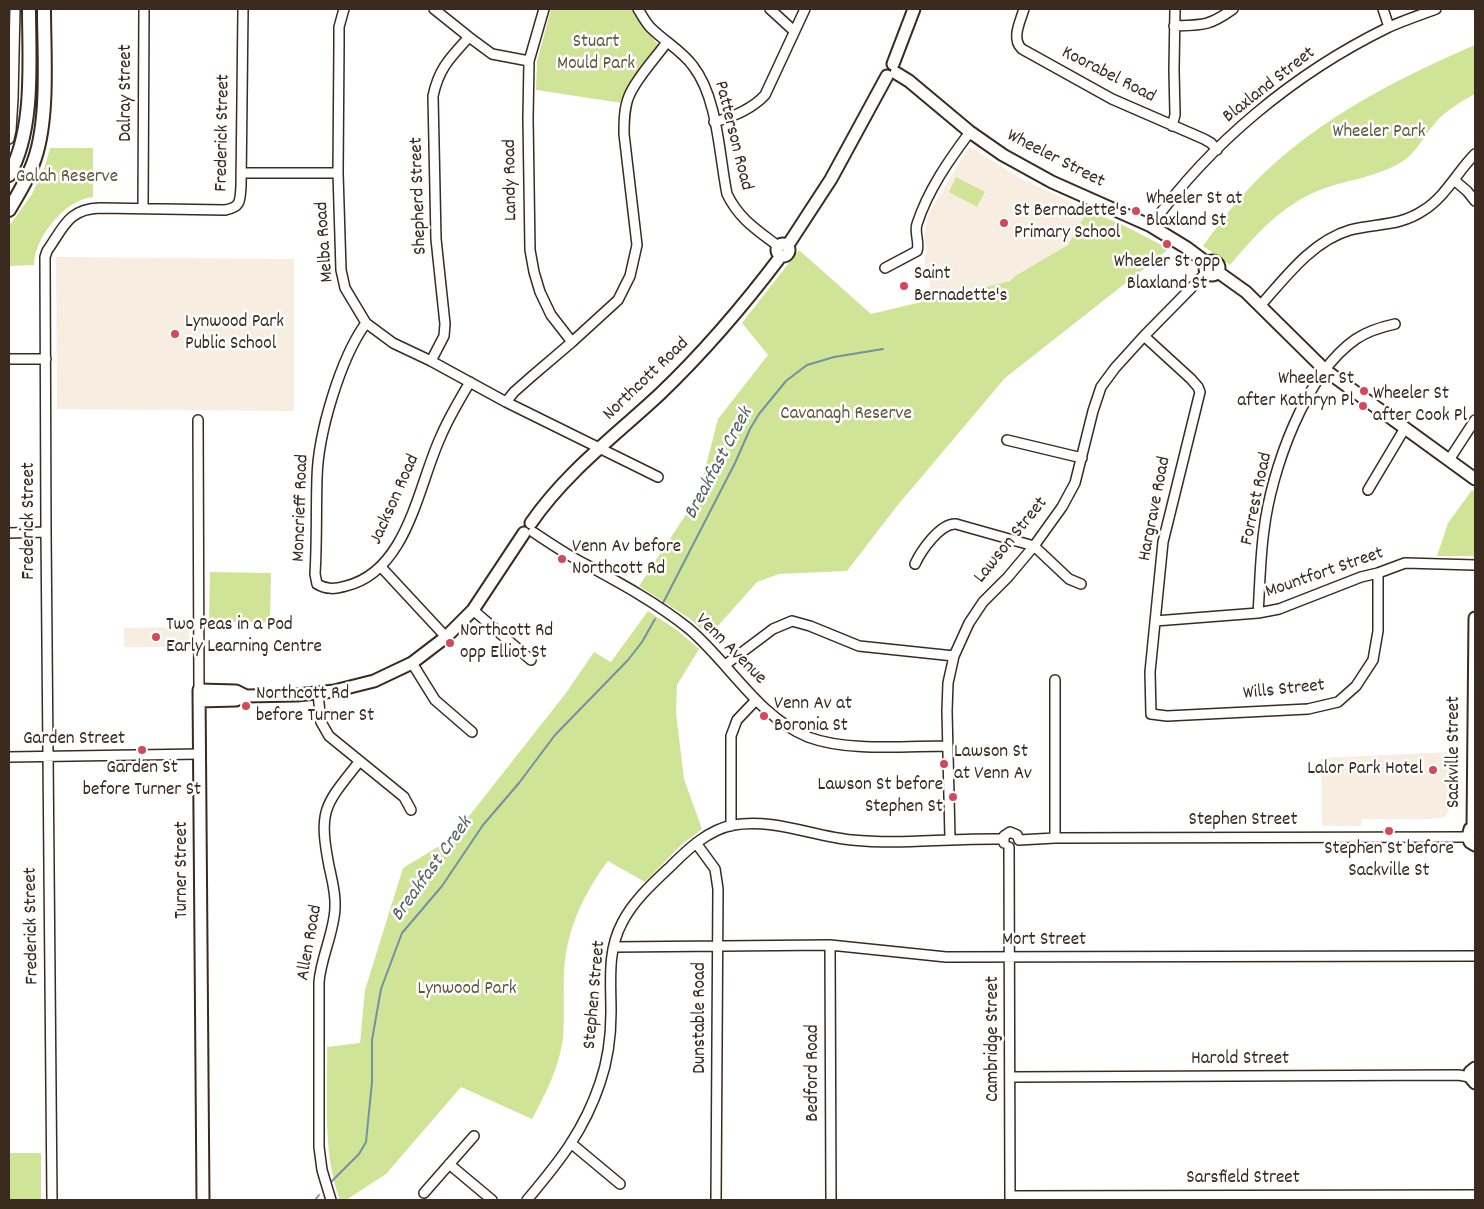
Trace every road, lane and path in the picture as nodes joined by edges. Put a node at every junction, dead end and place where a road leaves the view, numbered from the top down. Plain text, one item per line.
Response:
1 (14, 9) edge
2 (29, 9) edge
3 (44, 9) edge
4 (144, 9) edge
5 (243, 9) edge
6 (344, 9) edge
7 (434, 9) edge
8 (544, 9) edge
9 (638, 9) edge
10 (770, 9) edge
11 (805, 9) edge
12 (914, 9) edge
13 (1024, 9) edge
14 (1175, 9) edge
15 (1234, 9) edge
16 (1383, 9) edge
17 (1436, 9) edge
18 (1174, 26) junction
19 (1389, 27) junction
20 (794, 31) junction
21 (469, 38) junction
22 (667, 42) junction
23 (529, 61) junction
24 (11, 65) edge
25 (892, 71) junction
26 (714, 122) junction
27 (1172, 126) junction
28 (970, 132) junction
29 (9, 139) edge
30 (1217, 150) junction
31 (1475, 154) edge
32 (241, 173) junction
33 (338, 173) junction
34 (9, 175) edge
35 (1454, 180) junction
36 (1475, 201) edge
37 (143, 208) junction
38 (9, 210) edge
39 (1151, 226) junction
40 (782, 249) junction
41 (885, 268) dead end
42 (1211, 269) junction
43 (1260, 306) junction
44 (366, 323) junction
45 (1395, 324) dead end
46 (1144, 336) junction
47 (572, 342) junction
48 (46, 358) junction
49 (9, 359) edge
50 (431, 361) junction
51 (1326, 370) junction
52 (470, 382) junction
53 (506, 402) junction
54 (198, 420) dead end
55 (1475, 420) edge
56 (1404, 428) junction
57 (1007, 440) dead end
58 (600, 448) junction
59 (1082, 458) junction
60 (1449, 460) junction
61 (658, 477) dead end
62 (1475, 479) edge
63 (1368, 490) dead end
64 (529, 529) junction
65 (46, 532) junction
66 (9, 533) edge
67 (1034, 546) junction
68 (915, 564) dead end
69 (1475, 565) edge
70 (381, 567) junction
71 (1378, 573) junction
72 (317, 584) joint
73 (1081, 584) dead end
74 (472, 610) junction
75 (1258, 614) junction
76 (1475, 618) edge
77 (1155, 621) junction
78 (446, 637) junction
79 (1475, 643) edge
80 (954, 656) junction
81 (530, 660) dead end
82 (412, 663) junction
83 (725, 665) junction
84 (1475, 676) edge
85 (1055, 680) dead end
86 (318, 694) junction
87 (199, 696) junction
88 (756, 700) junction
89 (1151, 714) joint
90 (472, 732) dead end
91 (947, 746) junction
92 (200, 754) junction
93 (48, 756) junction
94 (9, 757) edge
95 (359, 762) junction
96 (411, 810) dead end
97 (731, 826) junction
98 (1473, 834) edge
99 (1055, 838) junction
100 (1003, 839) junction
101 (950, 840) junction
102 (1018, 840) junction
103 (696, 843) junction
104 (1009, 847) junction
105 (718, 945) junction
106 (830, 945) junction
107 (614, 947) junction
108 (1475, 956) edge
109 (1010, 957) junction
110 (1473, 1076) edge
111 (1010, 1077) junction
112 (474, 1136) dead end
113 (572, 1144) junction
114 (449, 1164) junction
115 (620, 1184) dead end
116 (424, 1193) dead end
117 (1475, 1195) edge
118 (1010, 1198) edge
119 (52, 1200) edge
120 (203, 1200) edge
121 (331, 1200) edge
122 (492, 1200) edge
123 (527, 1200) edge
124 (716, 1200) edge
125 (830, 1200) edge

1 - 24 street
2 - 34 main road
3 - 38 main road
4 - 37 street, Dalray Street
5 - 32 street, Frederick Street
6 - 33 street, Melba Road
7 - 21 street
8 - 23 street, Landy Road
9 - 22 street, Patterson Road
10 - 20 street
11 - 20 street
12 - 25 street, Northcott Road
13 - 27 street, Koorabel Road
14 - 18 street
15 - 18 street
16 - 19 street
17 - 19 street, Blaxland Street
18 - 27 street
19 - 30 street, Blaxland Street
20 - 26 street
21 - 23 street
21 - 50 street, Shepherd Street
22 - 26 street, Patterson Road
22 - 47 street
23 - 47 street, Landy Road
24 - 29 street
25 - 28 street, Wheeler Street
25 - 40 street, Northcott Road
26 - 40 street, Patterson Road
27 - 30 street, Koorabel Road
28 - 39 street, Wheeler Street
28 - 41 street
30 - 39 street, Blaxland Street
31 - 35 street
32 - 33 street
32 - 37 street, Frederick Street
33 - 44 street, Melba Road
35 - 36 street
35 - 43 street
37 - 48 street, Frederick Street
39 - 42 street, Wheeler Street
40 - 58 street, Northcott Road
42 - 43 street, Wheeler Street
42 - 46 street, Lawson Street
43 - 51 street, Wheeler Street
44 - 50 street, Melba Road
44 - 72 street, Moncrieff Road
45 - 51 street, Forrest Road
46 - 59 street, Lawson Street
46 - 77 street, Hargrave Road
47 - 53 street
48 - 49 street
48 - 65 street, Frederick Street
50 - 52 street, Melba Road
51 - 56 street, Wheeler Street
51 - 75 street, Forrest Road
52 - 53 street, Melba Road
52 - 70 street, Jackson Road
53 - 58 street, Melba Road
54 - 87 street, Turner Street
55 - 60 street
56 - 60 street, Wheeler Street
56 - 63 street
57 - 59 street
58 - 61 street, Melba Road
58 - 64 street, Northcott Road
59 - 67 street, Lawson Street
60 - 62 street, Wheeler Street
64 - 74 street, Northcott Road
64 - 83 street, Venn Avenue
65 - 66 street
65 - 93 street, Frederick Street
67 - 68 street
67 - 73 street
67 - 80 street, Lawson Street
69 - 71 street, Mountfort Street
70 - 72 street, Jackson Road
70 - 78 street
71 - 75 street, Mountfort Street
71 - 89 street, Wills Street
74 - 78 street, Northcott Road
74 - 81 street
75 - 77 street, Mountfort Street
76 - 79 street, Sackville Street
77 - 89 street, Hargrave Road
78 - 82 street, Northcott Road
79 - 84 street, Sackville Street
80 - 83 street
80 - 91 street, Lawson Street
82 - 86 street, Northcott Road
82 - 90 street
83 - 88 street, Venn Avenue
84 - 98 street, Sackville Street
85 - 99 street
86 - 87 street, Northcott Road
86 - 95 street
87 - 92 street, Turner Street
88 - 91 street, Venn Avenue
88 - 97 street
91 - 101 street, Lawson Street
92 - 93 street, Garden Street
92 - 120 street, Turner Street
93 - 94 street, Garden Street
93 - 119 street, Frederick Street
95 - 96 street
95 - 121 street, Allen Road
97 - 101 street, Stephen Street
97 - 103 street, Stephen Street
98 - 99 street, Stephen Street
99 - 102 street, Stephen Street
100 - 101 street, Stephen Street
100 - 102 street
100 - 104 street
102 - 104 street
103 - 105 street, Dunstable Road
103 - 107 street, Stephen Street
104 - 109 street, Cambridge Street
105 - 106 street, Mort Street
105 - 107 street, Mort Street
105 - 124 street, Dunstable Road
106 - 109 street, Mort Street
106 - 125 street, Bedford Road
107 - 113 street, Stephen Street
108 - 109 street, Mort Street
109 - 111 street, Cambridge Street
110 - 111 street, Harold Street
111 - 118 street, Cambridge Street
112 - 114 street
113 - 115 street
113 - 123 street, Stephen Street
114 - 116 street
114 - 122 street
117 - 118 street, Sarsfield Street

